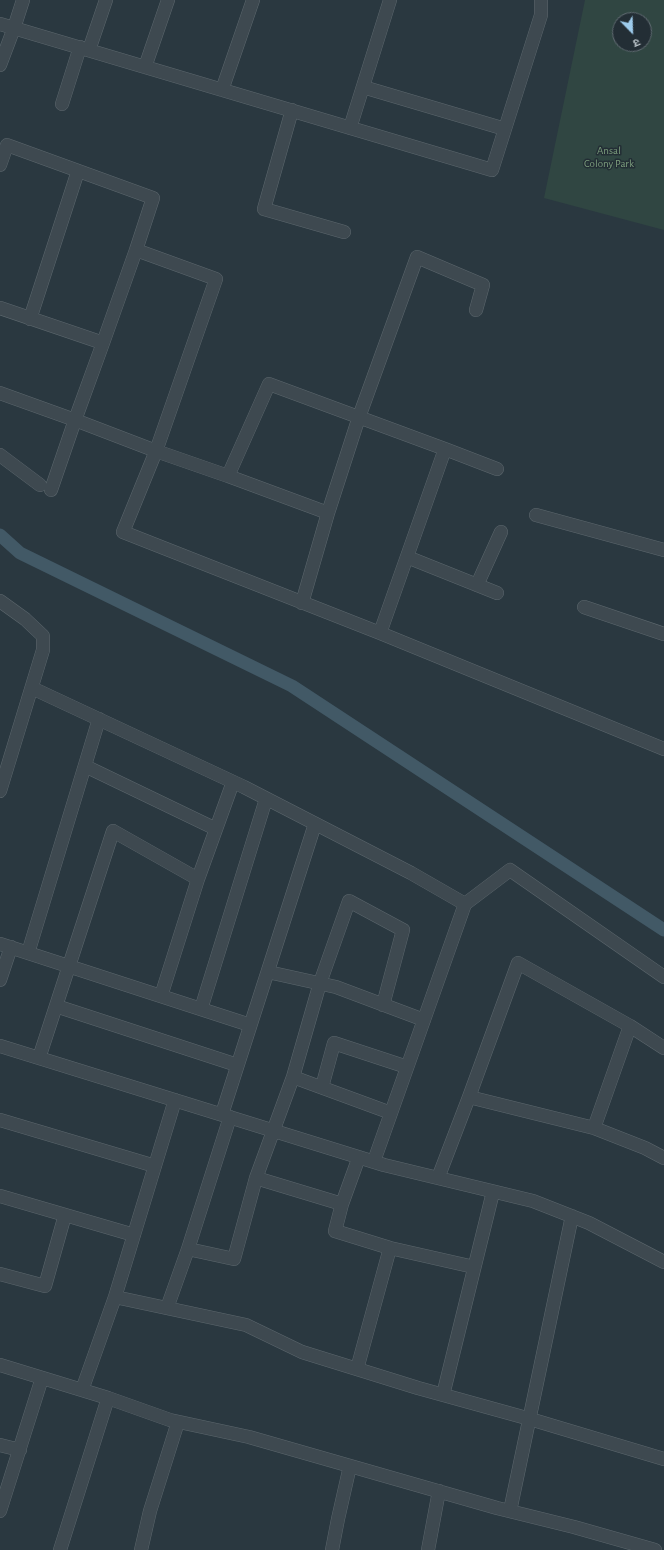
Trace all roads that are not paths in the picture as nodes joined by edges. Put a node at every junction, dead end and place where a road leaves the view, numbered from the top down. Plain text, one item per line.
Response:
1 (22, 0) edge
2 (106, 0) edge
3 (168, 0) edge
4 (253, 0) edge
5 (390, 0) edge
6 (541, 0) edge
7 (0, 24) edge
8 (14, 28) junction
9 (84, 49) junction
10 (0, 65) edge
11 (145, 67) junction
12 (363, 87) junction
13 (222, 90) junction
14 (62, 104) dead end
15 (292, 110) junction
16 (350, 128) junction
17 (505, 129) junction
18 (3, 144) edge
19 (0, 165) edge
20 (78, 171) junction
21 (344, 232) dead end
22 (136, 250) junction
23 (0, 308) edge
24 (476, 310) dead end
25 (30, 319) junction
26 (103, 343) junction
27 (0, 393) edge
28 (359, 417) junction
29 (75, 420) junction
30 (445, 449) junction
31 (156, 451) junction
32 (0, 455) edge
33 (497, 469) dead end
34 (228, 476) junction
35 (328, 513) junction
36 (536, 515) dead end
37 (501, 532) dead end
38 (664, 550) edge
39 (407, 557) junction
40 (477, 585) junction
41 (496, 593) dead end
42 (0, 601) edge
43 (302, 603) junction
44 (584, 607) dead end
45 (380, 633) junction
46 (664, 634) edge
47 (32, 688) junction
48 (99, 719) junction
49 (664, 749) edge
50 (85, 766) junction
51 (233, 782) junction
52 (0, 792) edge
53 (266, 799) junction
54 (315, 824) junction
55 (216, 828) junction
56 (198, 878) junction
57 (465, 904) junction
58 (5, 945) edge
59 (28, 953) junction
60 (68, 966) junction
61 (268, 972) junction
62 (664, 977) edge
63 (0, 980) edge
64 (320, 983) junction
65 (161, 996) junction
66 (383, 1005) junction
67 (56, 1006) junction
68 (201, 1009) junction
69 (424, 1020) junction
70 (250, 1025) junction
71 (630, 1026) junction
72 (0, 1046) edge
73 (664, 1048) edge
74 (39, 1058) junction
75 (237, 1065) junction
76 (407, 1067) junction
77 (293, 1077) junction
78 (322, 1087) junction
79 (469, 1097) junction
80 (175, 1100) junction
81 (391, 1112) junction
82 (226, 1115) junction
83 (0, 1121) edge
84 (594, 1128) junction
85 (272, 1130) junction
86 (663, 1155) edge
87 (359, 1157) junction
88 (374, 1161) junction
89 (155, 1166) junction
90 (256, 1178) junction
91 (438, 1178) junction
92 (493, 1192) junction
93 (0, 1196) edge
94 (342, 1204) junction
95 (65, 1215) junction
96 (572, 1216) junction
97 (134, 1235) junction
98 (390, 1248) junction
99 (188, 1249) junction
100 (664, 1262) edge
101 (474, 1267) junction
102 (0, 1274) edge
103 (115, 1298) junction
104 (167, 1308) junction
105 (0, 1365) edge
106 (357, 1369) junction
107 (42, 1378) junction
108 (82, 1390) junction
109 (443, 1395) junction
110 (108, 1398) junction
111 (530, 1419) junction
112 (178, 1422) junction
113 (0, 1445) edge
114 (20, 1450) junction
115 (664, 1459) edge
116 (350, 1466) junction
117 (438, 1491) junction
118 (0, 1511) edge
119 (510, 1511) junction
120 (60, 1550) edge
121 (141, 1550) edge
122 (332, 1550) edge
123 (428, 1550) edge
124 (655, 1550) edge

1 - 8 street
2 - 9 street
3 - 11 street
4 - 13 street
5 - 12 street
6 - 17 street
7 - 8 street
8 - 9 street
8 - 10 street
9 - 11 street
9 - 14 street
11 - 13 street
12 - 16 street
12 - 17 street
13 - 15 street
15 - 16 street
15 - 21 street
16 - 17 street
18 - 19 street
18 - 20 street
20 - 22 street
20 - 25 street
22 - 26 street
22 - 31 street
23 - 25 street
24 - 28 street
25 - 26 street
26 - 29 street
27 - 29 street
28 - 30 street
28 - 34 street
28 - 35 street
29 - 31 street
29 - 32 street
30 - 33 street
30 - 39 street
31 - 34 street
31 - 43 street
34 - 35 street
35 - 43 street
36 - 38 street
37 - 40 street
39 - 40 street
39 - 45 street
40 - 41 street
42 - 47 street
43 - 45 street
44 - 46 street
45 - 49 street
47 - 48 street
47 - 52 street
48 - 50 street
48 - 51 street
50 - 55 street
50 - 59 street
51 - 53 street
51 - 55 street
53 - 54 street
53 - 68 street
54 - 57 street
54 - 61 street
55 - 56 street
56 - 60 street
56 - 65 street
57 - 62 street
57 - 69 street
58 - 59 street
58 - 63 street
59 - 60 street
60 - 65 street
60 - 67 street
61 - 64 street
61 - 70 street
64 - 66 street
64 - 66 street
64 - 77 street
65 - 68 street
66 - 69 street
67 - 74 street
67 - 75 street
68 - 70 street
69 - 76 street
70 - 75 street
71 - 73 street
71 - 79 street
71 - 84 street
72 - 74 street
74 - 80 street
75 - 82 street
76 - 78 street
76 - 81 street
77 - 78 street
77 - 85 street
78 - 81 street
79 - 84 street
79 - 91 street
80 - 82 street
80 - 89 street
81 - 88 street
82 - 85 street
82 - 99 street
83 - 89 street
84 - 86 street
85 - 87 street
85 - 90 street
87 - 88 street
87 - 94 street
88 - 91 street
89 - 97 street
90 - 94 street
90 - 99 street
91 - 92 street
92 - 96 street
92 - 101 street
93 - 95 street
94 - 98 street
95 - 97 street
95 - 102 street
96 - 100 street
96 - 111 street
97 - 103 street
98 - 101 street
98 - 106 street
99 - 104 street
101 - 109 street
103 - 104 street
103 - 108 street
104 - 106 street
105 - 107 street
106 - 109 street
107 - 108 street
107 - 114 street
108 - 110 street
109 - 111 street
110 - 112 street
110 - 120 street
111 - 115 street
111 - 119 street
112 - 116 street
112 - 121 street
113 - 114 street
114 - 118 street
116 - 117 street
116 - 122 street
117 - 119 street
117 - 123 street
119 - 124 street

